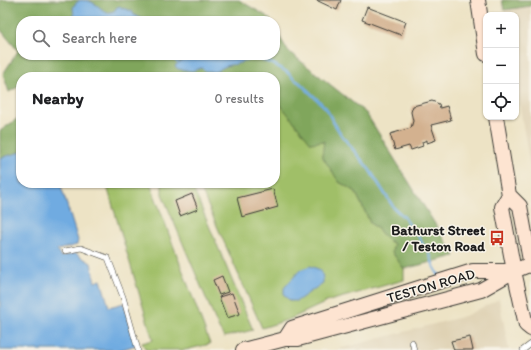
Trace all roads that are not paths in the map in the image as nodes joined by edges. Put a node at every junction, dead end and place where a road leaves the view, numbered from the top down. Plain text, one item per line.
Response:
1 (478, 0) edge
2 (485, 48) edge
3 (496, 120) edge
4 (509, 195) junction
5 (65, 250) dead end
6 (531, 265) edge
7 (514, 271) junction
8 (531, 329) edge
9 (285, 339) junction
10 (412, 342) dead end
11 (531, 344) edge
12 (138, 350) edge
13 (243, 350) edge
14 (414, 350) edge
15 (523, 350) edge

1 - 2 main road
3 - 4 main road
4 - 6 main road
4 - 7 main road
5 - 12 lane
6 - 7 main road
7 - 8 main road
7 - 9 main road, TESTON ROAD
7 - 9 main road, TESTON ROAD
9 - 13 main road, TESTON ROAD
10 - 14 lane
11 - 15 lane

